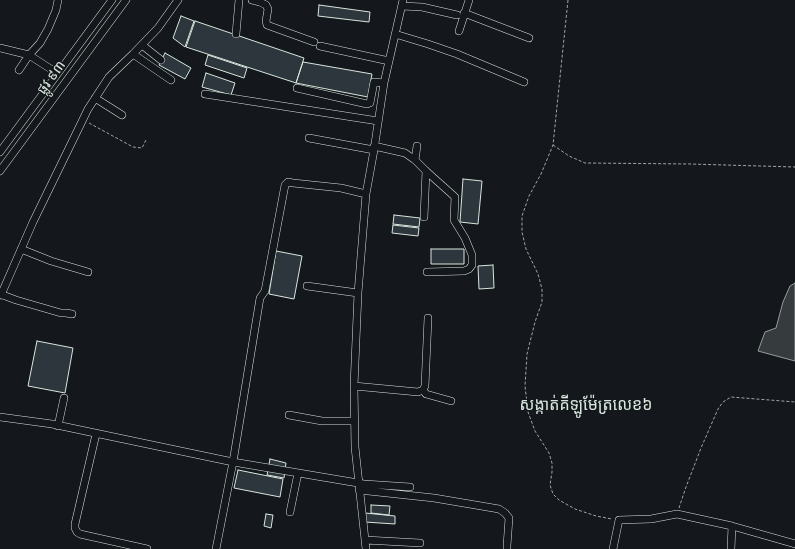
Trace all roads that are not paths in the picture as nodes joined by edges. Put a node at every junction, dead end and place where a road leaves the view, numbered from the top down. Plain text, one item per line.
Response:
1 (58, 0) edge
2 (112, 0) edge
3 (126, 0) edge
4 (178, 0) edge
5 (239, 0) edge
6 (252, 0) edge
7 (469, 0) edge
8 (402, 3) edge
9 (461, 14) junction
10 (459, 31) dead end
11 (236, 34) dead end
12 (395, 34) junction
13 (529, 38) dead end
14 (142, 45) junction
15 (0, 48) edge
16 (133, 54) junction
17 (29, 55) junction
18 (161, 60) dead end
19 (389, 62) junction
20 (19, 70) dead end
21 (57, 73) junction
22 (170, 80) dead end
23 (524, 82) dead end
24 (384, 83) junction
25 (297, 88) dead end
26 (205, 94) dead end
27 (95, 98) junction
28 (122, 115) dead end
29 (378, 121) junction
30 (309, 138) dead end
31 (418, 146) dead end
32 (374, 148) junction
33 (0, 152) edge
34 (415, 160) junction
35 (0, 171) edge
36 (426, 171) junction
37 (366, 194) junction
38 (424, 217) dead end
39 (22, 248) junction
40 (88, 272) dead end
41 (426, 272) dead end
42 (307, 286) dead end
43 (358, 293) junction
44 (1, 295) edge
45 (72, 314) dead end
46 (428, 318) dead end
47 (354, 386) junction
48 (423, 390) junction
49 (64, 398) dead end
50 (450, 401) dead end
51 (289, 415) dead end
52 (0, 417) edge
53 (354, 421) junction
54 (58, 426) junction
55 (96, 434) junction
56 (233, 462) junction
57 (298, 473) junction
58 (359, 486) junction
59 (410, 487) dead end
60 (290, 512) dead end
61 (732, 526) junction
62 (365, 540) junction
63 (420, 543) dead end
64 (795, 544) edge
65 (129, 547) edge
66 (147, 549) edge
67 (216, 549) edge
68 (366, 549) edge
69 (507, 549) edge
70 (613, 549) edge
71 (731, 549) edge

1 - 17 street
2 - 21 street, ផ្លូវ ៩៣
3 - 35 street, ផ្លូវ ៩៣
4 - 14 street
5 - 11 street
6 - 19 street
7 - 9 street
8 - 9 street
8 - 12 street
9 - 10 street
9 - 13 street
12 - 19 street
12 - 23 street
14 - 16 street
14 - 18 street
15 - 17 street
16 - 22 street
16 - 27 street
17 - 20 street
17 - 21 street
19 - 24 street
21 - 33 street, ផ្លូវ ៩៣
24 - 25 street
24 - 29 street
26 - 29 street
27 - 28 street
27 - 39 street
29 - 32 street
30 - 32 street
31 - 34 street
32 - 34 street
32 - 37 street
34 - 36 street
36 - 38 street
36 - 41 street
37 - 43 street
37 - 56 street
39 - 40 street
39 - 44 street
42 - 43 street
43 - 47 street
44 - 45 street
46 - 48 street
47 - 48 street
47 - 53 street
48 - 50 street
49 - 54 street
51 - 53 street
52 - 54 street
53 - 58 street
54 - 55 street
55 - 56 street
55 - 65 street
56 - 57 street
56 - 67 street
57 - 58 street
57 - 60 street
58 - 59 street
58 - 62 street
58 - 69 street
61 - 64 street
61 - 70 street
61 - 71 street
62 - 63 street
62 - 68 street
65 - 66 street

